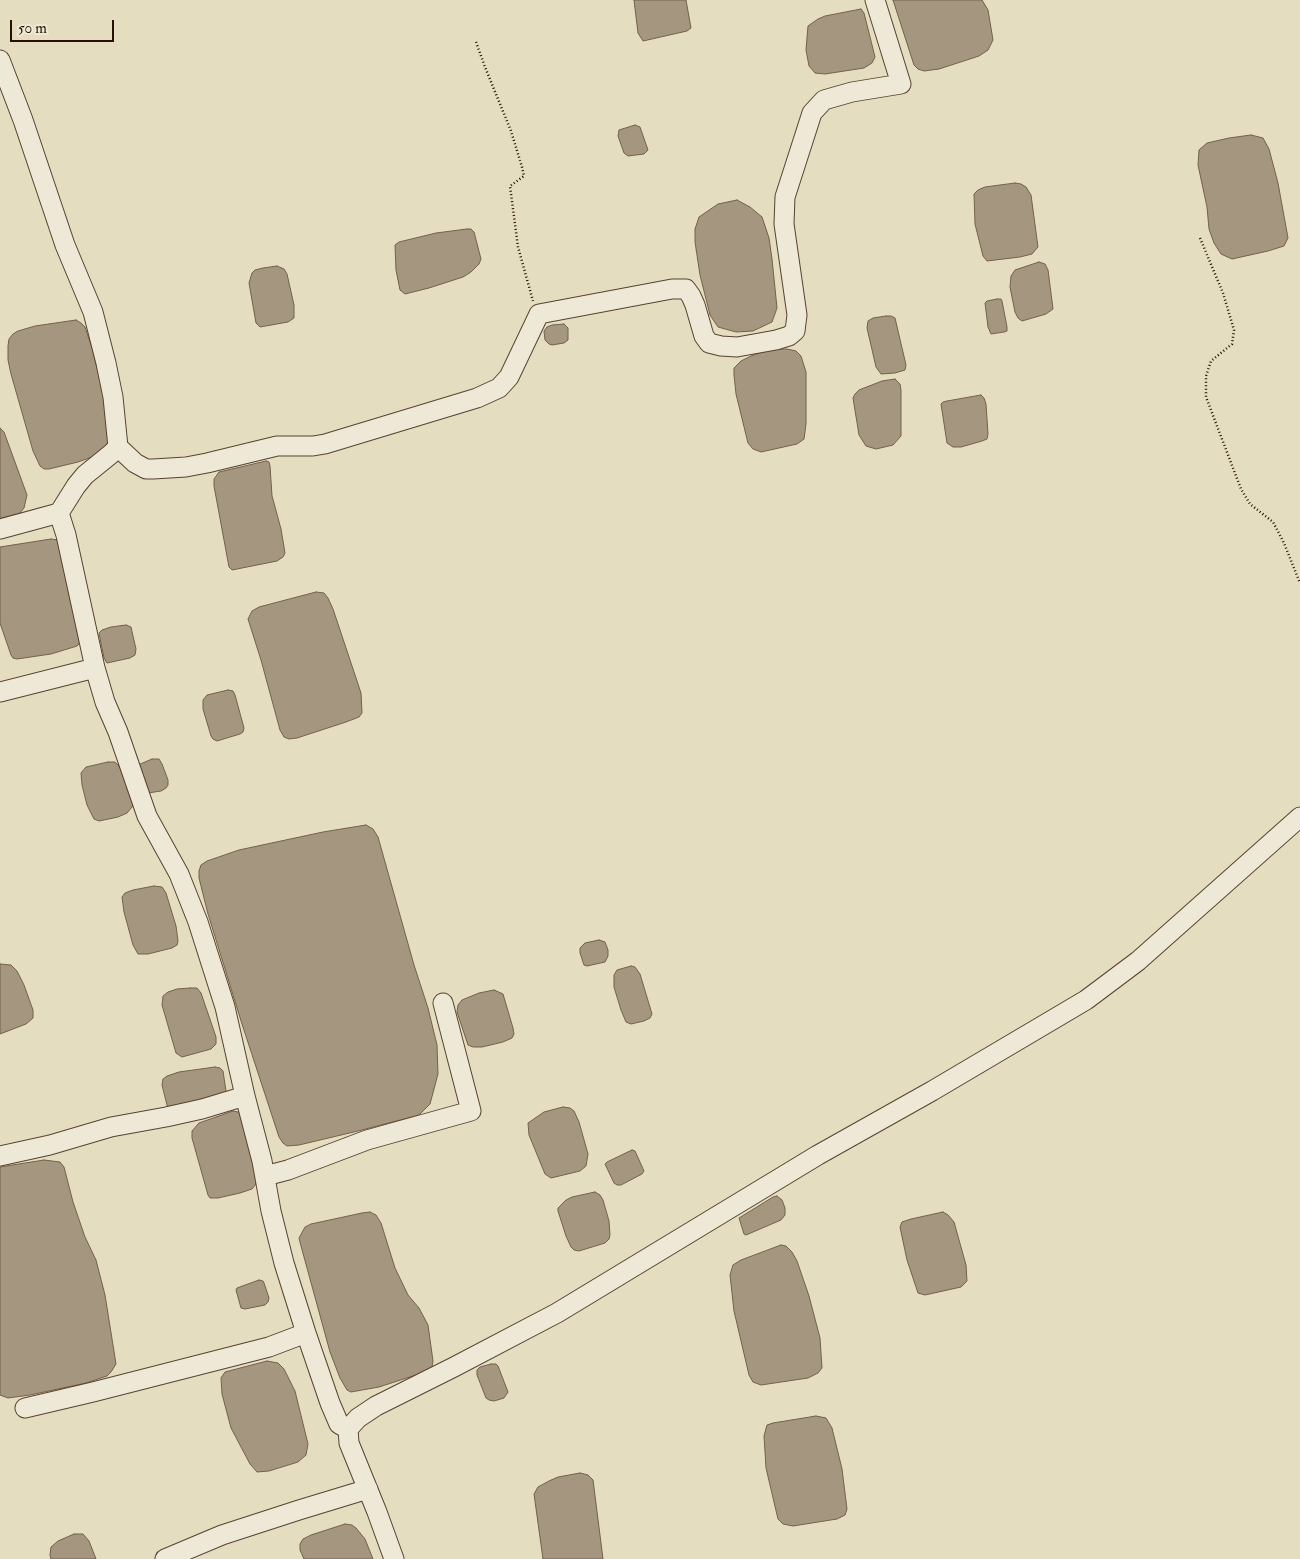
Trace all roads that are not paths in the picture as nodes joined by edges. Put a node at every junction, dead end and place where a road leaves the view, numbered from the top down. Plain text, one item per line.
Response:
1 (876, 0) edge
2 (0, 60) edge
3 (118, 447) junction
4 (59, 513) junction
5 (0, 529) edge
6 (95, 668) junction
7 (0, 692) edge
8 (1300, 817) edge
9 (443, 1003) dead end
10 (245, 1096) junction
11 (0, 1156) edge
12 (265, 1176) junction
13 (306, 1333) junction
14 (25, 1408) dead end
15 (348, 1428) junction
16 (368, 1489) junction
17 (165, 1559) edge
18 (394, 1559) edge

1 - 3 street
2 - 3 street
3 - 4 street
4 - 5 street
4 - 6 street
6 - 7 street
6 - 10 street
8 - 15 street
9 - 12 street
10 - 11 street
10 - 12 street
12 - 13 street
13 - 14 street
13 - 15 street
15 - 16 street
16 - 17 street
16 - 18 street

